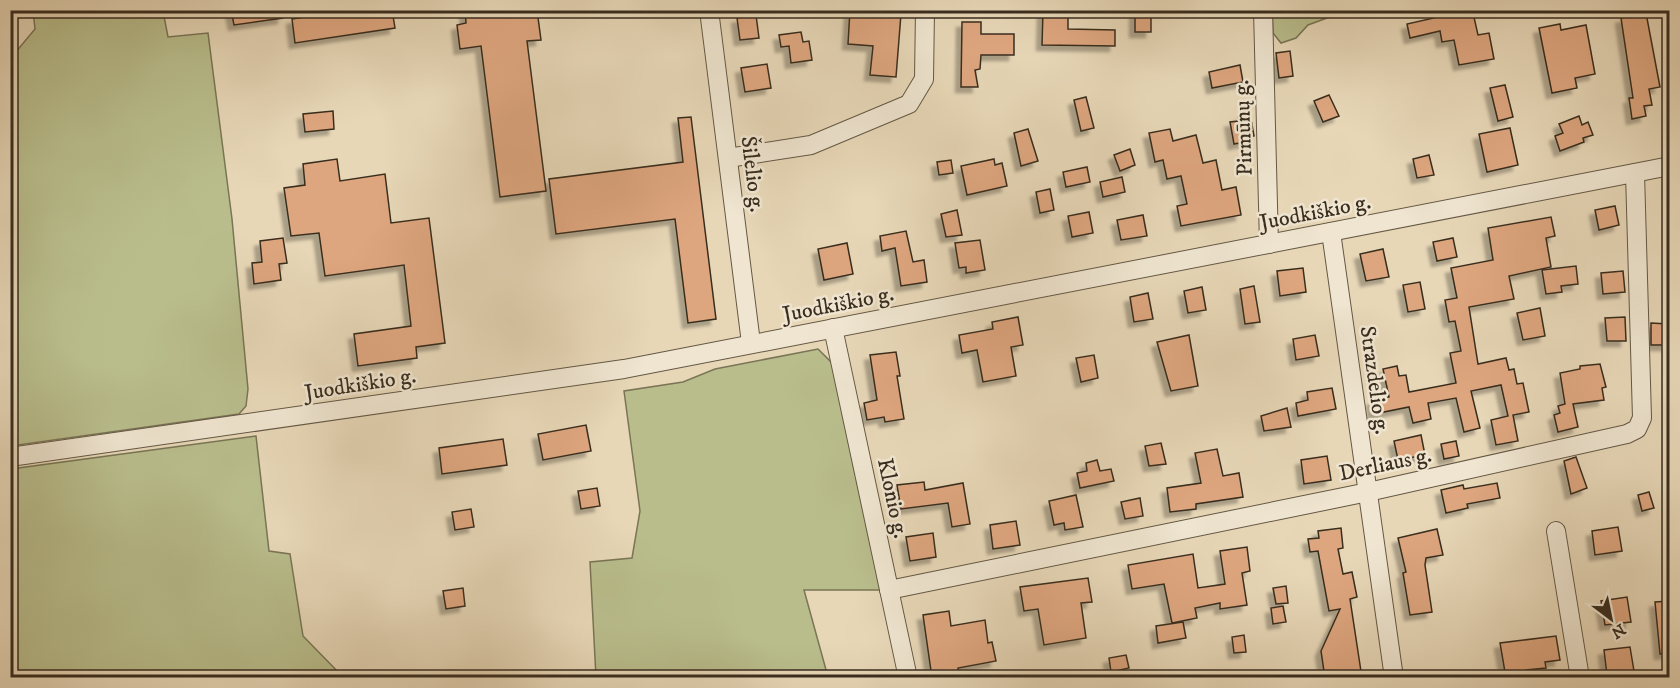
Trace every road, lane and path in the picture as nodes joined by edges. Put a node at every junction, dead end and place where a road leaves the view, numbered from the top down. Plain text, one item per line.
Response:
1 (709, 10) edge
2 (926, 10) edge
3 (1263, 10) edge
4 (728, 158) junction
5 (1670, 166) edge
6 (1635, 173) junction
7 (1331, 232) junction
8 (1269, 244) junction
9 (833, 328) junction
10 (752, 344) junction
11 (10, 457) edge
12 (1368, 492) junction
13 (1556, 531) dead end
14 (889, 590) junction
15 (908, 678) edge
16 (1395, 678) edge
17 (1580, 678) edge

1 - 4 street, Šilelio g.
2 - 4 street
3 - 8 street, Pirmūnų g.
4 - 10 street, Šilelio g.
5 - 6 street, Juodkiškio g.
6 - 7 street, Juodkiškio g.
6 - 12 street, Derliaus g.
7 - 8 street, Juodkiškio g.
7 - 12 street, Strazdelio g.
8 - 9 street, Juodkiškio g.
9 - 10 street, Juodkiškio g.
9 - 14 street, Klonio g.
10 - 11 street, Juodkiškio g.
12 - 14 street, Derliaus g.
12 - 16 street, Strazdelio g.
13 - 17 street
14 - 15 street, Klonio g.

